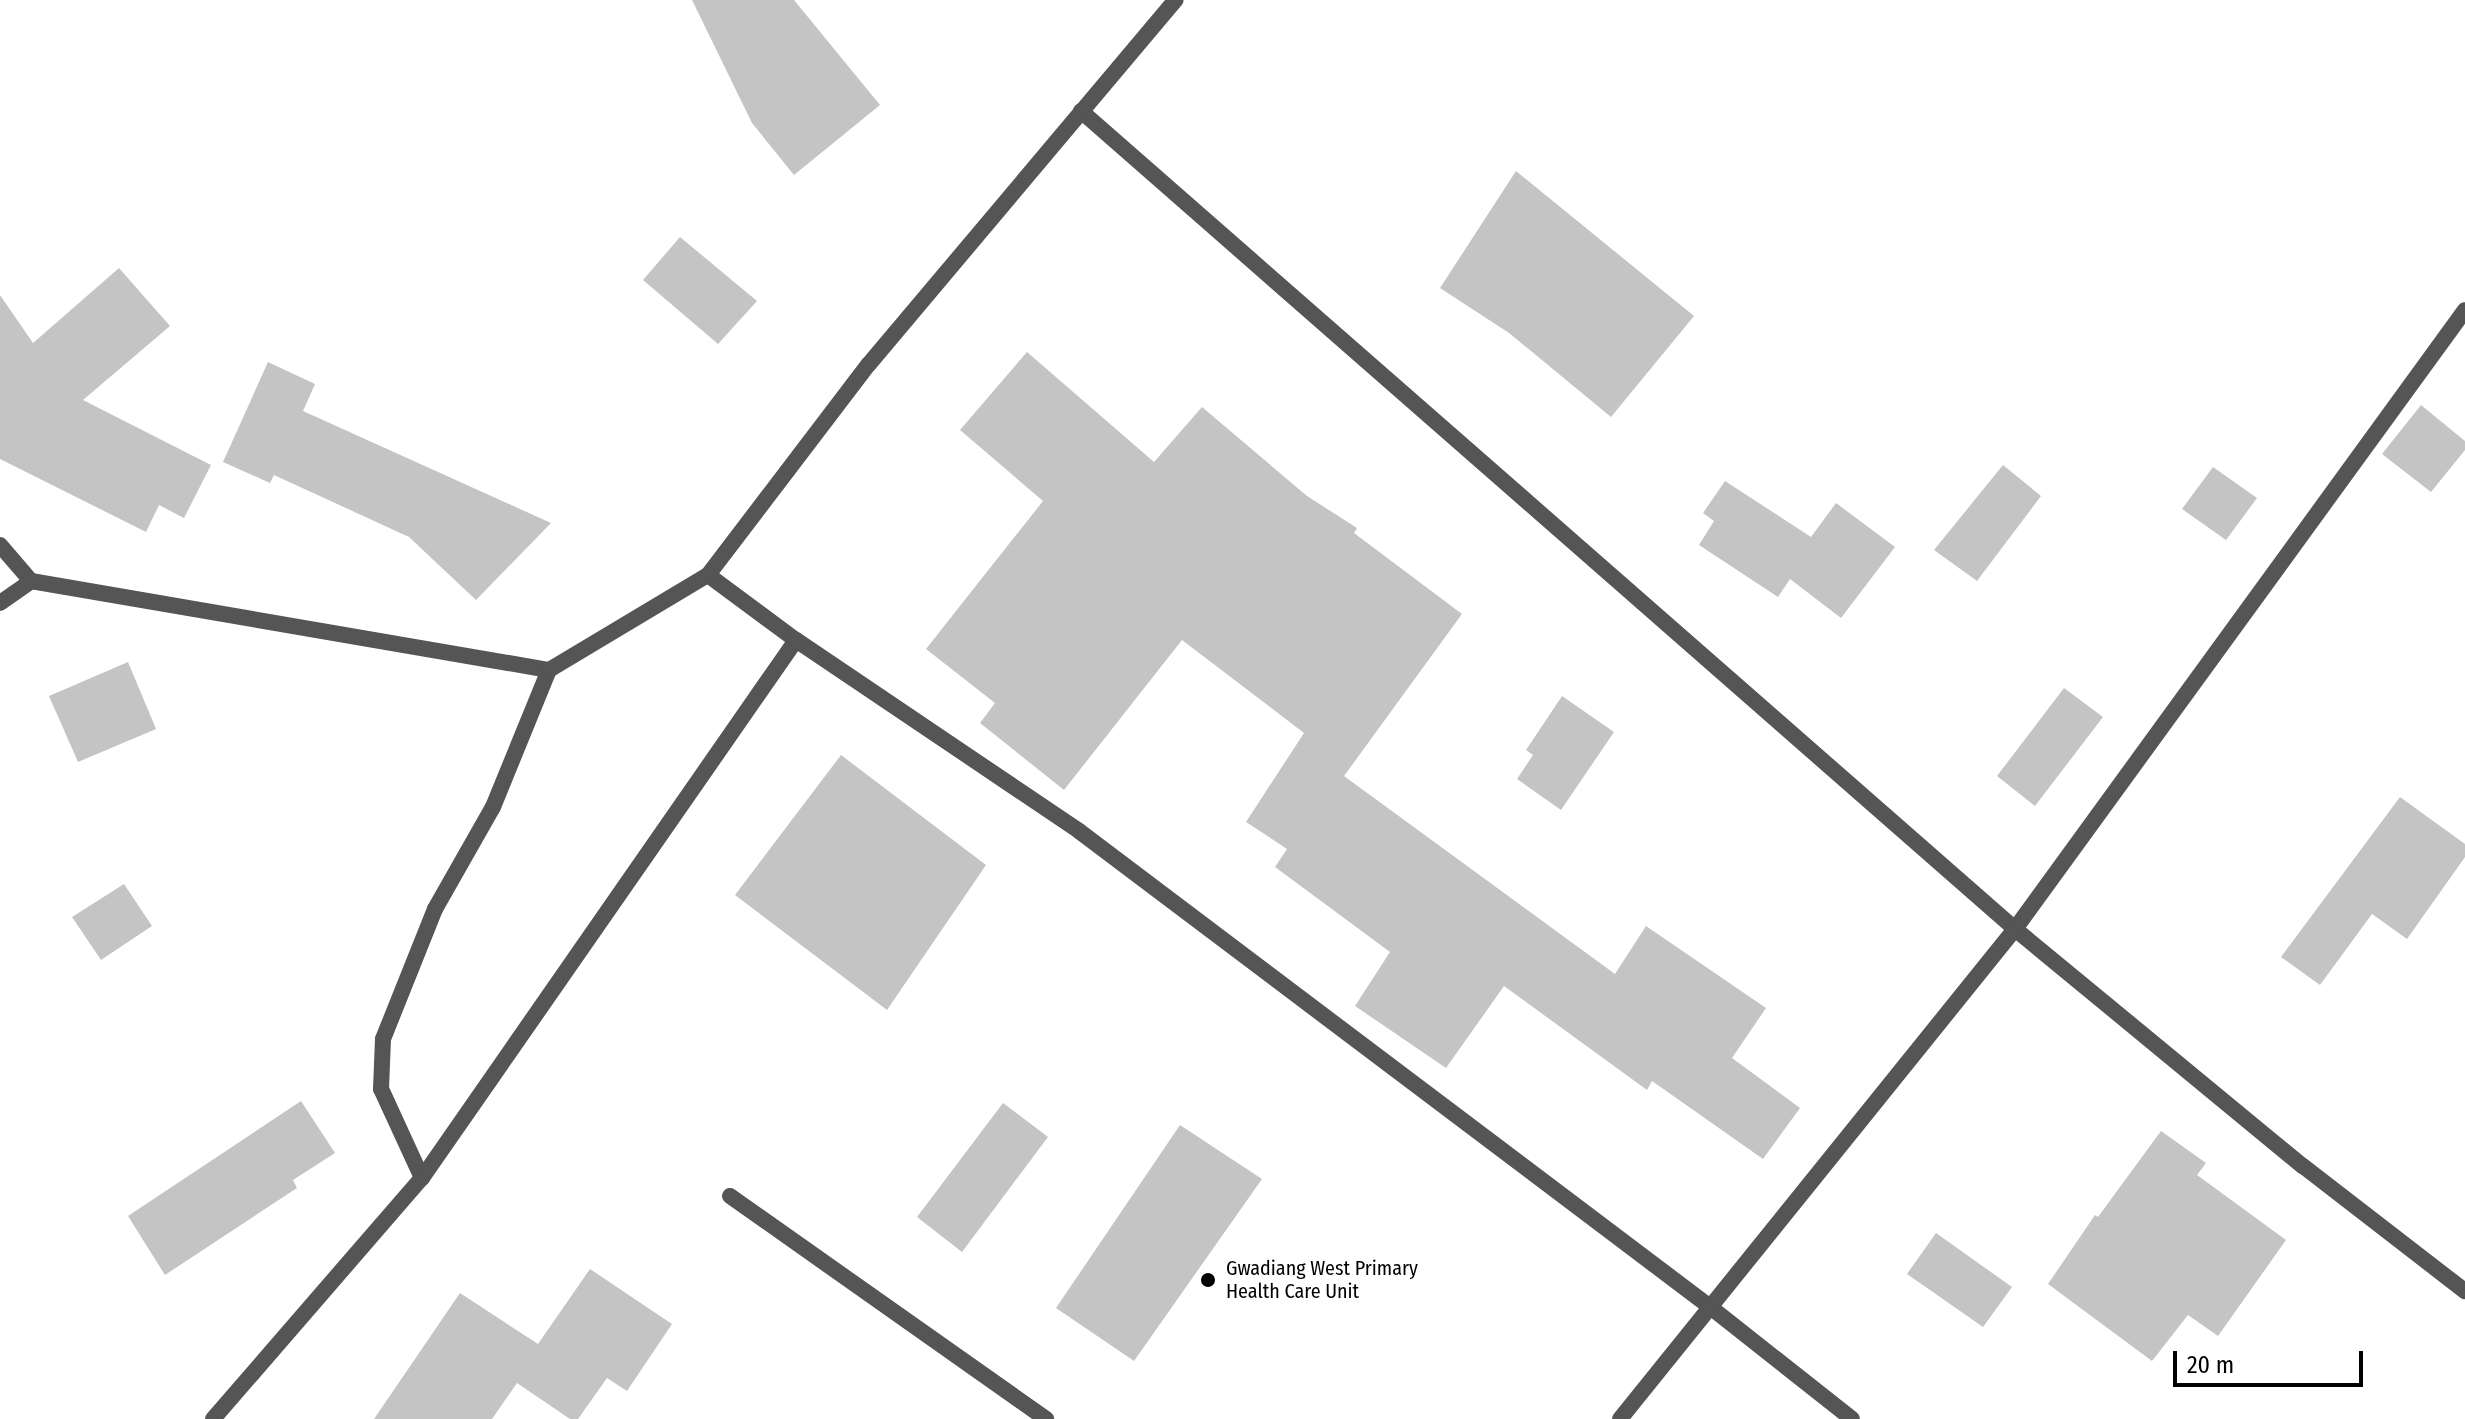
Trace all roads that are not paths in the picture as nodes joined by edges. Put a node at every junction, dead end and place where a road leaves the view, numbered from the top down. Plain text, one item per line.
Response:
1 (1175, 0) edge
2 (1081, 111) junction
3 (2465, 310) edge
4 (0, 545) edge
5 (708, 575) junction
6 (31, 581) junction
7 (0, 603) edge
8 (796, 640) junction
9 (549, 670) junction
10 (2015, 929) junction
11 (422, 1178) junction
12 (730, 1196) dead end
13 (2465, 1291) edge
14 (1709, 1306) junction
15 (213, 1419) edge
16 (1046, 1419) edge
17 (1620, 1419) edge
18 (1852, 1419) edge

1 - 2 street
2 - 5 street
2 - 10 street
3 - 10 street
4 - 6 street
5 - 8 street
5 - 9 street
6 - 7 street
6 - 9 street
8 - 11 street
8 - 14 street
9 - 11 street
10 - 13 street
10 - 14 street
11 - 15 street
12 - 16 street
14 - 17 street
14 - 18 street

